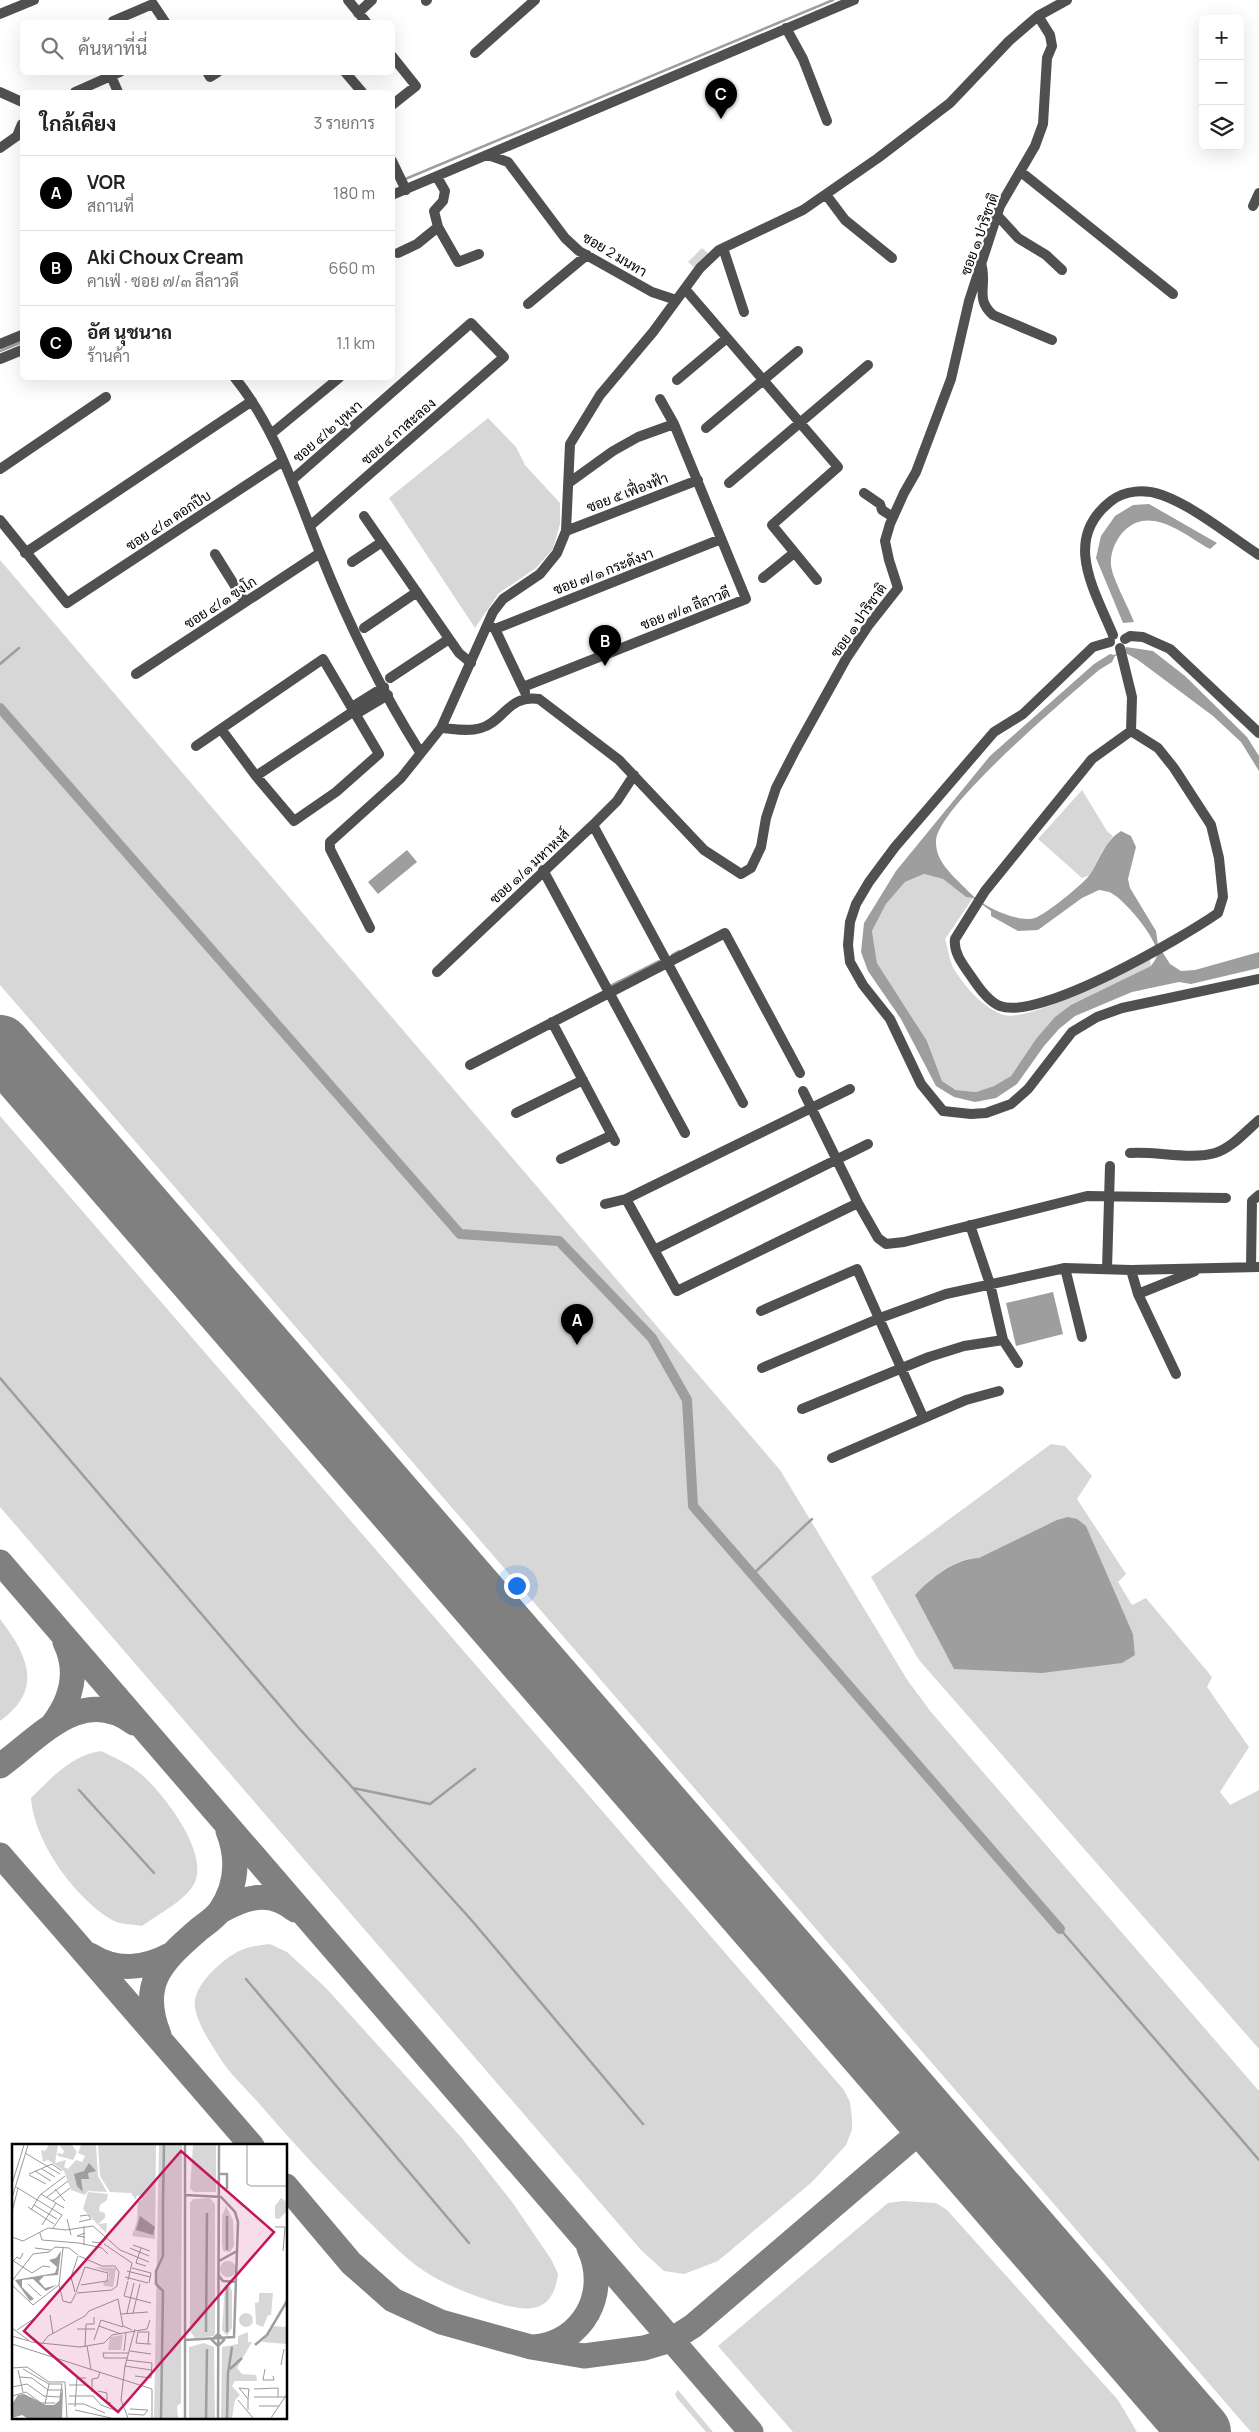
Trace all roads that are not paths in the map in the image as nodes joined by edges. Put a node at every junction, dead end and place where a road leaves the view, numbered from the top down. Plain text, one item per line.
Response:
1 (34, 0) edge
2 (348, 0) edge
3 (372, 0) edge
4 (535, 0) edge
5 (854, 0) edge
6 (1067, 0) edge
7 (358, 13) junction
8 (0, 14) edge
9 (1038, 16) junction
10 (115, 20) edge
11 (164, 20) edge
12 (364, 20) edge
13 (786, 28) junction
14 (475, 53) dead end
15 (395, 60) edge
16 (114, 75) edge
17 (116, 75) edge
18 (348, 75) edge
19 (80, 90) edge
20 (118, 90) edge
21 (360, 90) edge
22 (0, 92) edge
23 (20, 101) edge
24 (395, 103) edge
25 (827, 122) dead end
26 (20, 129) edge
27 (0, 148) edge
28 (488, 156) junction
29 (395, 167) edge
30 (1021, 172) junction
31 (437, 176) junction
32 (403, 183) junction
33 (395, 192) edge
34 (1259, 193) edge
35 (827, 196) junction
36 (1253, 206) dead end
37 (997, 215) junction
38 (438, 227) junction
39 (723, 248) junction
40 (398, 253) dead end
41 (479, 254) dead end
42 (587, 255) junction
43 (892, 258) dead end
44 (981, 264) junction
45 (1062, 270) dead end
46 (685, 289) junction
47 (1173, 294) dead end
48 (676, 300) junction
49 (528, 304) dead end
50 (744, 312) dead end
51 (471, 323) joint
52 (20, 336) edge
53 (727, 338) junction
54 (1052, 340) dead end
55 (0, 344) edge
56 (20, 351) edge
57 (798, 351) dead end
58 (0, 359) edge
59 (868, 365) dead end
60 (237, 380) edge
61 (337, 380) edge
62 (677, 380) dead end
63 (764, 381) junction
64 (106, 397) dead end
65 (660, 399) dead end
66 (252, 400) junction
67 (801, 423) junction
68 (674, 424) junction
69 (706, 428) dead end
70 (270, 434) junction
71 (283, 461) junction
72 (0, 469) edge
73 (292, 480) junction
74 (698, 480) junction
75 (570, 482) junction
76 (729, 484) dead end
77 (864, 493) dead end
78 (364, 516) dead end
79 (893, 517) junction
80 (0, 520) edge
81 (310, 526) junction
82 (566, 531) junction
83 (721, 539) junction
84 (382, 542) junction
85 (25, 553) junction
86 (320, 553) junction
87 (794, 553) junction
88 (215, 554) dead end
89 (1259, 555) edge
90 (352, 562) dead end
91 (763, 578) dead end
92 (817, 580) dead end
93 (417, 592) junction
94 (245, 602) junction
95 (491, 626) junction
96 (364, 628) dead end
97 (449, 639) junction
98 (1118, 645) junction
99 (471, 664) junction
100 (136, 674) dead end
101 (387, 687) junction
102 (523, 687) junction
103 (528, 697) junction
104 (354, 710) junction
105 (441, 728) junction
106 (222, 729) junction
107 (1131, 731) junction
108 (1259, 733) edge
109 (196, 746) dead end
110 (420, 752) junction
111 (634, 775) junction
112 (256, 776) junction
113 (592, 825) junction
114 (543, 870) junction
115 (370, 928) dead end
116 (668, 963) junction
117 (437, 972) dead end
118 (1259, 978) edge
119 (609, 993) junction
120 (552, 1022) junction
121 (470, 1065) dead end
122 (800, 1073) dead end
123 (583, 1080) junction
124 (850, 1089) dead end
125 (803, 1092) dead end
126 (743, 1103) dead end
127 (811, 1108) junction
128 (516, 1113) dead end
129 (1259, 1120) edge
130 (684, 1132) dead end
131 (868, 1144) dead end
132 (1130, 1153) dead end
133 (561, 1159) dead end
134 (837, 1159) junction
135 (1110, 1166) dead end
136 (1110, 1196) junction
137 (1258, 1196) edge
138 (1226, 1198) dead end
139 (626, 1199) junction
140 (858, 1203) junction
141 (606, 1204) dead end
142 (970, 1225) junction
143 (654, 1250) junction
144 (1255, 1267) edge
145 (1065, 1268) junction
146 (1202, 1268) junction
147 (1107, 1269) junction
148 (1131, 1270) junction
149 (990, 1284) junction
150 (1138, 1294) junction
151 (761, 1311) dead end
152 (880, 1318) junction
153 (1082, 1337) dead end
154 (1003, 1340) junction
155 (1018, 1363) dead end
156 (762, 1368) dead end
157 (902, 1368) junction
158 (1176, 1374) dead end
159 (999, 1391) dead end
160 (802, 1409) dead end
161 (923, 1417) junction
162 (832, 1458) dead end

1 - 8 street
2 - 7 street
3 - 7 street
4 - 14 street
5 - 13 street
6 - 9 street
7 - 12 street
9 - 30 street, ซอย ๑ ปาริชาติ
9 - 35 street
10 - 11 street
13 - 25 street
13 - 28 street
15 - 24 street
16 - 19 street
17 - 20 street
18 - 21 street
22 - 23 street
26 - 27 street
28 - 31 street
28 - 42 street, ซอย 2 มนทา
29 - 32 street
30 - 37 street, ซอย ๑ ปาริชาติ
30 - 47 street
31 - 32 street
31 - 38 street
32 - 33 street
34 - 36 street
35 - 39 street
35 - 43 street
37 - 44 street, ซอย ๑ ปาริชาติ
37 - 45 street
38 - 40 street
38 - 41 street
39 - 46 street
39 - 50 street
42 - 48 street, ซอย 2 มนทา
42 - 49 street
44 - 54 street
44 - 79 street, ซอย ๑ ปาริชาติ
46 - 48 street
46 - 53 street
48 - 75 street
51 - 73 street, ซอย ๔/๒ บุหงา
51 - 81 street, ซอย ๔ กาสะลอง
52 - 55 street
53 - 62 street
53 - 63 street
56 - 58 street
57 - 63 street
59 - 67 street
60 - 66 street
61 - 70 street
63 - 67 street
63 - 69 street
64 - 72 street
65 - 68 street
66 - 70 street
66 - 85 street
67 - 76 street
67 - 87 street
68 - 74 street
68 - 75 street
70 - 71 street
71 - 73 street
71 - 85 street, ซอย ๔/๓ ดอกปีบ
73 - 81 street
74 - 82 street, ซอย ๕ เฟื่องฟ้า
74 - 83 street
75 - 82 street
77 - 79 street
78 - 84 street
79 - 111 street, ซอย ๑ ปาริชาติ
80 - 85 street
81 - 86 street
82 - 95 street
83 - 95 street, ซอย ๗/๑ กระดังงา
83 - 102 street, ซอย ๗/๓ ลีลาวดี
84 - 90 street
84 - 93 street
86 - 94 street, ซอย ๔/๑ ฃงโก
86 - 101 street
87 - 91 street
87 - 92 street
88 - 94 street
89 - 98 street
93 - 96 street
93 - 97 street
94 - 100 street, ซอย ๔/๑ ฃงโก
95 - 99 street
95 - 102 street
97 - 99 street
97 - 101 street
98 - 107 street
98 - 108 street
98 - 118 street
99 - 105 street
101 - 104 street
101 - 110 street
102 - 103 street
103 - 105 street
103 - 111 street, ซอย ๑ ปาริชาติ
104 - 106 street
104 - 112 street
104 - 112 street
105 - 110 street
106 - 109 street
106 - 112 street
107 - 107 street
110 - 115 street
111 - 113 street, ซอย ๑/๑ มหาหงส์
113 - 114 street, ซอย ๑/๑ มหาหงส์
113 - 116 street
114 - 117 street, ซอย ๑/๑ มหาหงส์
114 - 119 street
116 - 119 street
116 - 122 street
116 - 126 street
119 - 120 street
119 - 130 street
120 - 121 street
120 - 123 street
123 - 128 street
123 - 133 street
124 - 127 street
125 - 127 street
127 - 134 street
127 - 139 street
129 - 132 street
131 - 134 street
134 - 140 street
134 - 143 street
135 - 136 street
136 - 138 street
136 - 142 street
136 - 147 street
137 - 144 street
139 - 141 street
139 - 143 street
140 - 142 street
140 - 143 street
142 - 149 street
144 - 146 street
145 - 147 street
145 - 149 street
145 - 153 street
146 - 148 street
146 - 150 street
147 - 148 street
148 - 150 street
149 - 152 street
149 - 154 street
150 - 158 street
151 - 152 street
152 - 156 street
152 - 157 street
154 - 155 street
154 - 157 street
157 - 160 street
157 - 161 street
159 - 161 street
161 - 162 street

